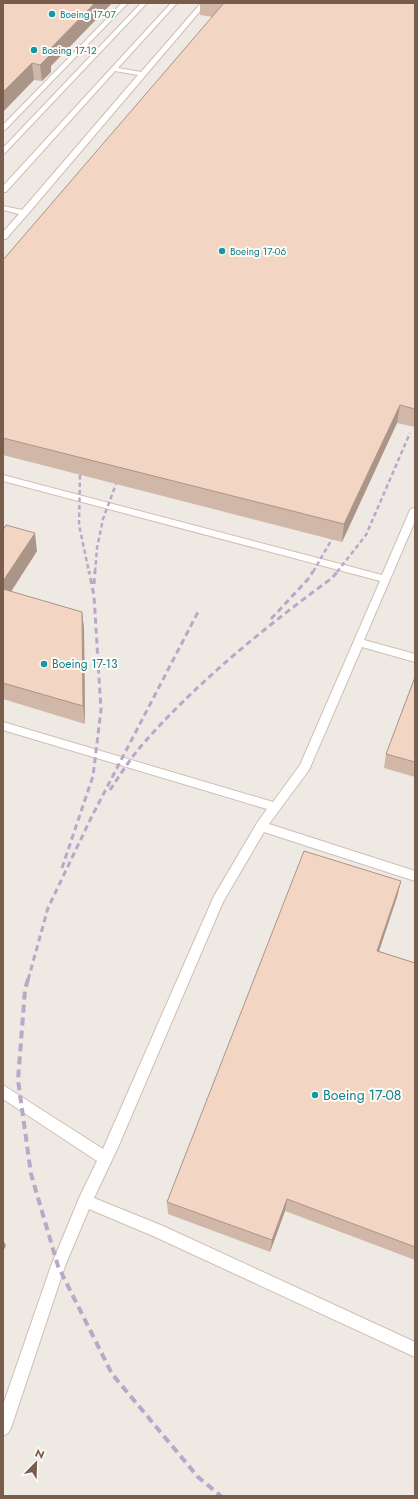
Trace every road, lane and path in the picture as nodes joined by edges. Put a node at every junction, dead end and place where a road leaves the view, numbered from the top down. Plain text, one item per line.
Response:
1 (125, 3) edge
2 (144, 3) edge
3 (174, 3) edge
4 (204, 3) edge
5 (114, 69) junction
6 (143, 74) junction
7 (3, 129) edge
8 (3, 152) edge
9 (3, 190) edge
10 (3, 208) edge
11 (24, 213) junction
12 (3, 237) edge
13 (3, 478) edge
14 (415, 510) edge
15 (386, 579) junction
16 (358, 642) junction
17 (415, 658) edge
18 (3, 726) edge
19 (275, 807) junction
20 (261, 826) junction
21 (415, 876) edge
22 (3, 1091) edge
23 (104, 1158) junction
24 (85, 1201) junction
25 (415, 1350) edge
26 (3, 1428) edge

1 - 7 lane
2 - 8 lane
3 - 5 lane
4 - 6 lane
5 - 6 lane
5 - 9 lane
6 - 11 lane
10 - 11 lane
11 - 12 lane
13 - 15 lane
14 - 15 lane
15 - 16 lane
16 - 17 lane
16 - 19 lane
18 - 19 lane
19 - 20 lane
20 - 21 lane
20 - 23 lane
22 - 23 lane
23 - 24 lane
24 - 25 lane
24 - 26 lane

